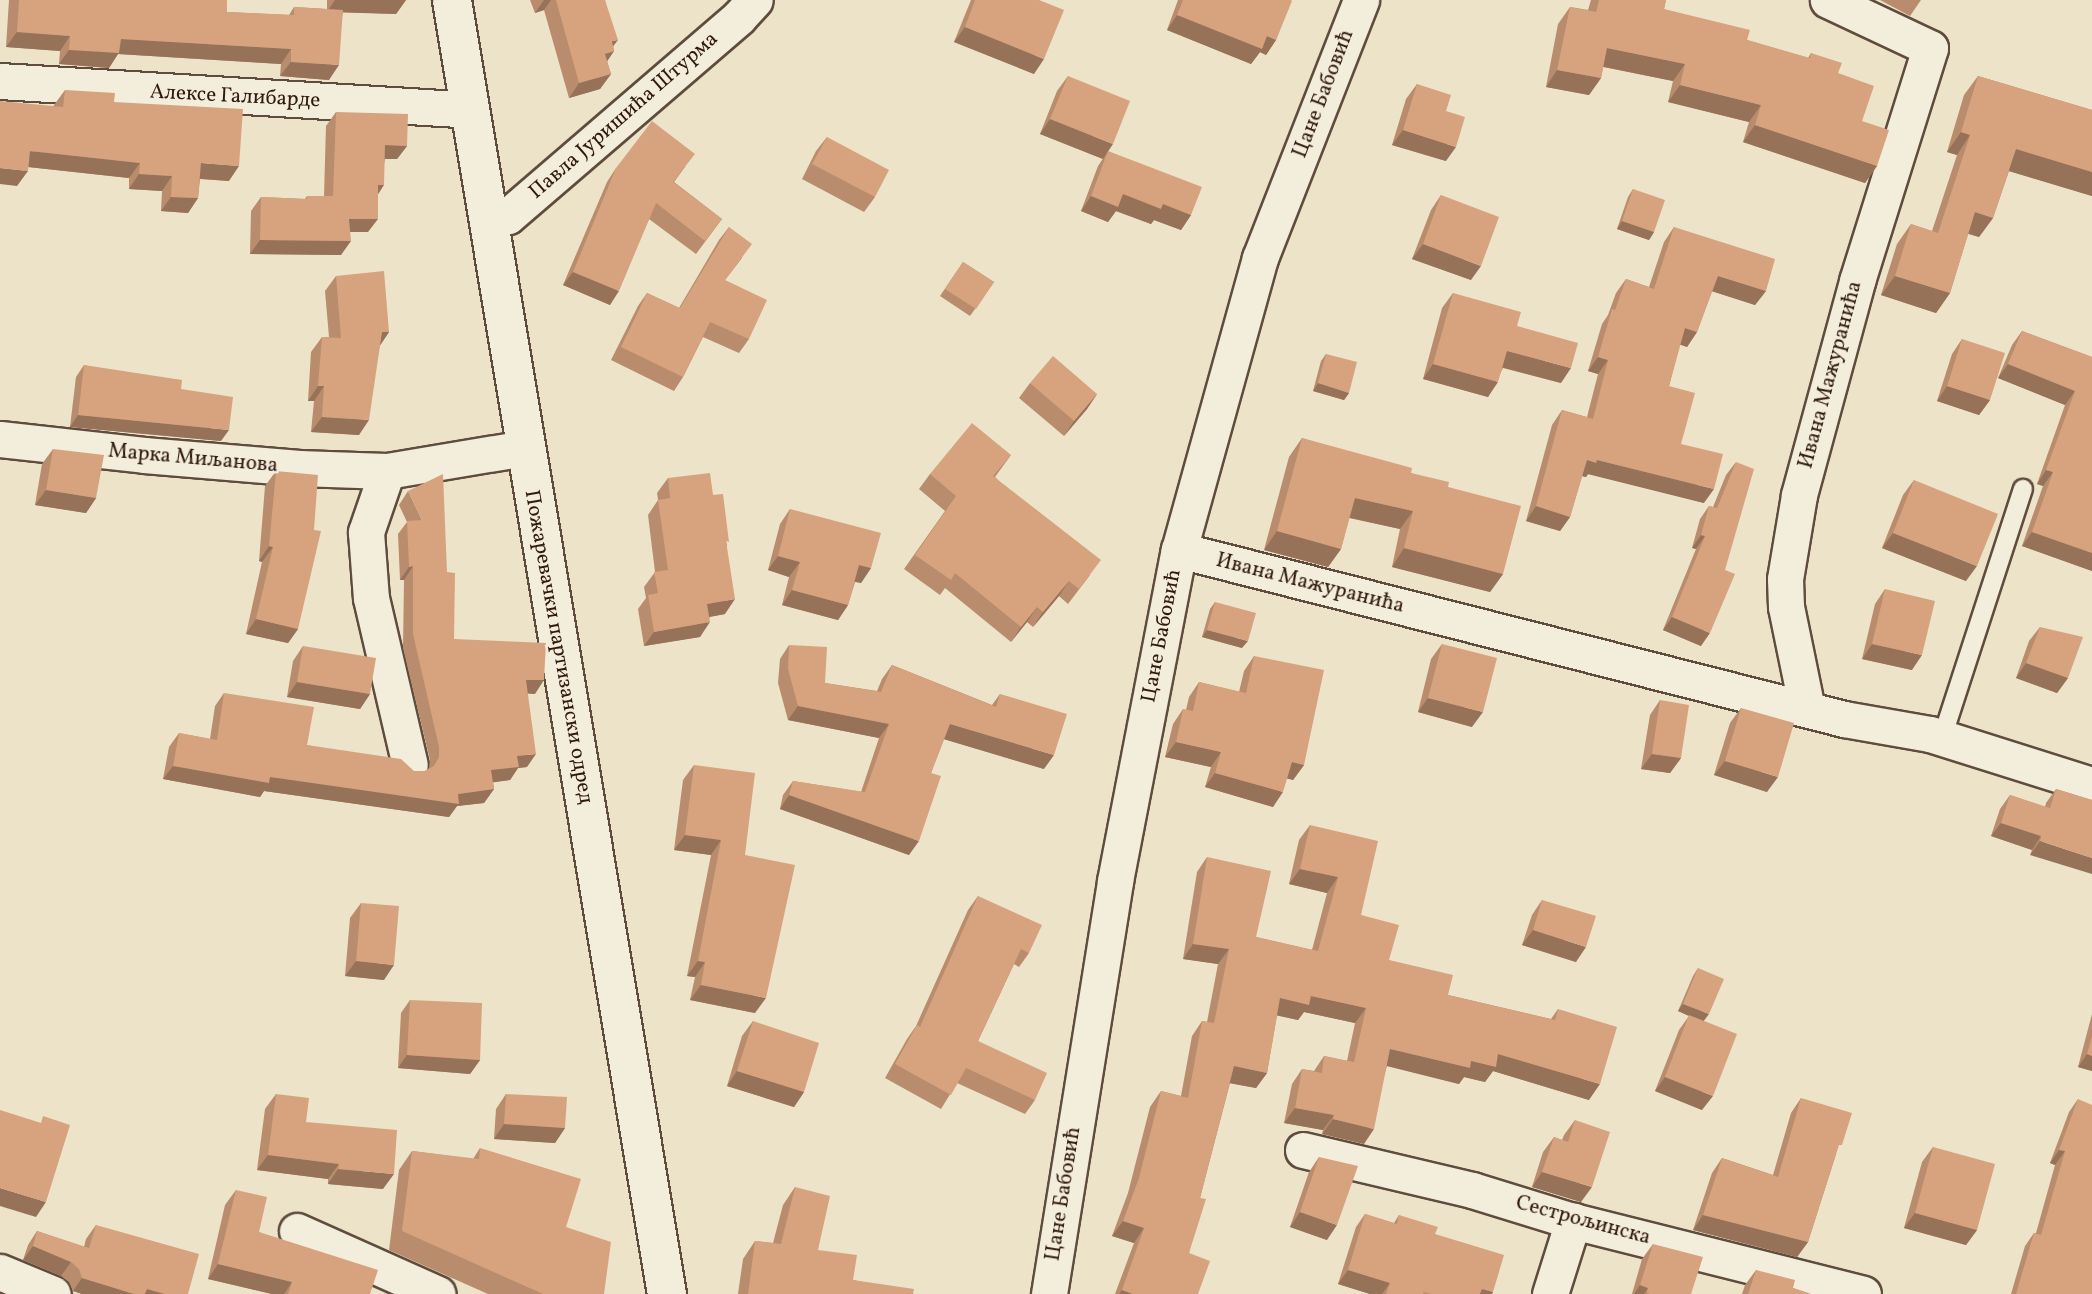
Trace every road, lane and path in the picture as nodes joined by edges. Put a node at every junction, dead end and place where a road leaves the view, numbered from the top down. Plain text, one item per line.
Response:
1 (452, 0) edge
2 (755, 0) edge
3 (1362, 0) edge
4 (1828, 0) edge
5 (0, 81) edge
6 (470, 110) junction
7 (487, 219) junction
8 (0, 439) edge
9 (525, 447) junction
10 (387, 471) junction
11 (2023, 489) dead end
12 (1179, 551) junction
13 (1807, 709) junction
14 (1942, 738) junction
15 (410, 765) edge
16 (2092, 785) edge
17 (1303, 1150) dead end
18 (1573, 1221) junction
19 (296, 1231) dead end
20 (0, 1272) edge
21 (0, 1281) edge
22 (2, 1294) edge
23 (53, 1294) edge
24 (438, 1294) edge
25 (667, 1294) edge
26 (1049, 1294) edge
27 (1550, 1294) edge
28 (1863, 1294) edge

1 - 6 street, Пожаревачки партизански одред
2 - 7 street, Павла Јуришића Штурма
3 - 12 street, Цане Бабовић
4 - 13 street, Ивана Мажуранића
5 - 6 street, Алексе Галибарде
6 - 7 street, Пожаревачки партизански одред
7 - 9 street, Пожаревачки партизански одред
8 - 10 street, Марка Миљанова
9 - 10 street, Марка Миљанова
9 - 25 street, Пожаревачки партизански одред
10 - 15 street
11 - 14 lane
12 - 13 street, Ивана Мажуранића
12 - 26 street, Цане Бабовић
13 - 14 street, Ивана Мажуранића
14 - 16 street, Ивана Мажуранића
17 - 18 street, Сестрољинска
18 - 27 street
18 - 28 street, Сестрољинска
19 - 24 street
20 - 23 street
21 - 22 street

